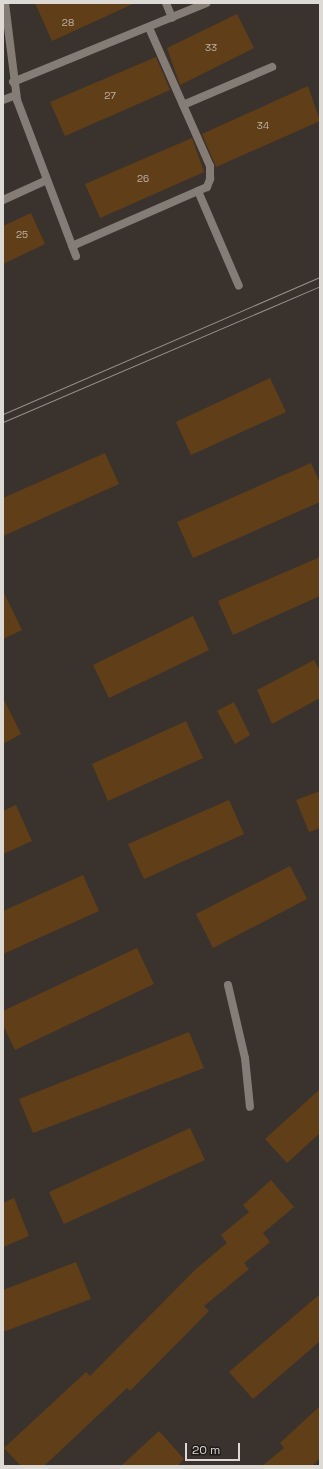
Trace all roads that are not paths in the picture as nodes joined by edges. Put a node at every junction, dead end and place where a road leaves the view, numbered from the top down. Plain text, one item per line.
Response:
1 (5, 3) edge
2 (166, 3) edge
3 (207, 3) edge
4 (172, 18) junction
5 (149, 28) junction
6 (272, 67) dead end
7 (13, 82) junction
8 (16, 95) junction
9 (3, 100) edge
10 (183, 105) junction
11 (47, 180) junction
12 (198, 191) junction
13 (3, 200) edge
14 (72, 246) junction
15 (76, 256) dead end
16 (239, 286) dead end
17 (228, 986) dead end
18 (250, 1107) dead end

1 - 7 lane
2 - 4 lane
3 - 4 lane
4 - 5 lane
5 - 7 lane
5 - 10 lane
6 - 10 lane
7 - 8 lane
8 - 9 lane
8 - 11 lane
10 - 12 lane
11 - 13 lane
11 - 14 lane
12 - 14 lane
12 - 16 lane
14 - 15 lane
17 - 18 lane

